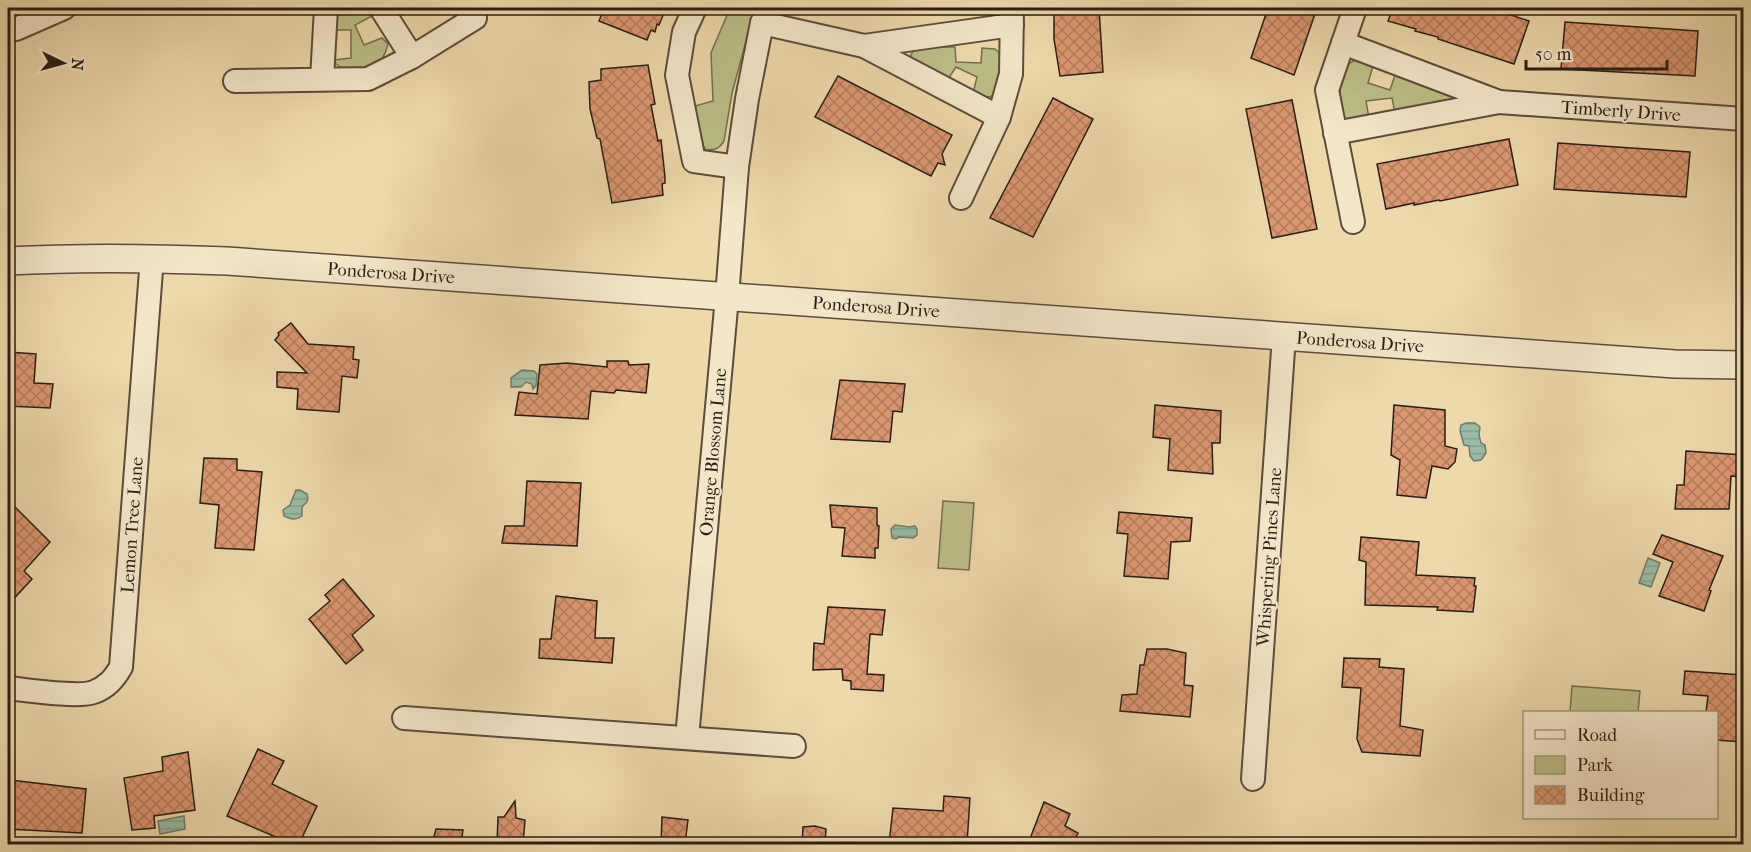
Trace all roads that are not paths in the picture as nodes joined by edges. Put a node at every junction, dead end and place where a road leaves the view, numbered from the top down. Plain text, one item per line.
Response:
1 (326, 8) edge
2 (381, 8) edge
3 (695, 8) edge
4 (1355, 8) edge
5 (57, 9) edge
6 (765, 15) edge
7 (1012, 16) edge
8 (475, 18) dead end
9 (8, 29) edge
10 (1343, 44) junction
11 (864, 46) junction
12 (412, 57) junction
13 (322, 79) junction
14 (235, 81) dead end
15 (1499, 102) junction
16 (999, 117) junction
17 (1743, 119) edge
18 (1335, 133) junction
19 (737, 167) junction
20 (961, 198) dead end
21 (1353, 222) dead end
22 (152, 258) junction
23 (8, 261) edge
24 (727, 297) junction
25 (1284, 336) junction
26 (1743, 365) edge
27 (8, 688) edge
28 (404, 718) dead end
29 (687, 738) junction
30 (795, 746) dead end
31 (1253, 778) dead end

1 - 13 street
2 - 12 street
3 - 19 street
4 - 10 street
5 - 9 street
6 - 11 street, Orange Blossom Lane
6 - 19 street, Orange Blossom Lane
7 - 11 street, Orange Blossom Lane
7 - 16 street, Orange Blossom Lane
8 - 12 street
10 - 15 street, Timberly Drive
10 - 18 street
11 - 16 street, Orange Blossom Lane
12 - 13 street
13 - 14 street
15 - 17 street, Timberly Drive
15 - 18 street, Timberly Drive
16 - 20 street, Orange Blossom Lane
18 - 21 street
19 - 24 street, Orange Blossom Lane
22 - 23 street, Ponderosa Drive
22 - 24 street, Ponderosa Drive
22 - 27 street, Lemon Tree Lane
24 - 25 street, Ponderosa Drive
24 - 29 street, Orange Blossom Lane
25 - 26 street, Ponderosa Drive
25 - 31 street, Whispering Pines Lane
28 - 29 street
29 - 30 street

